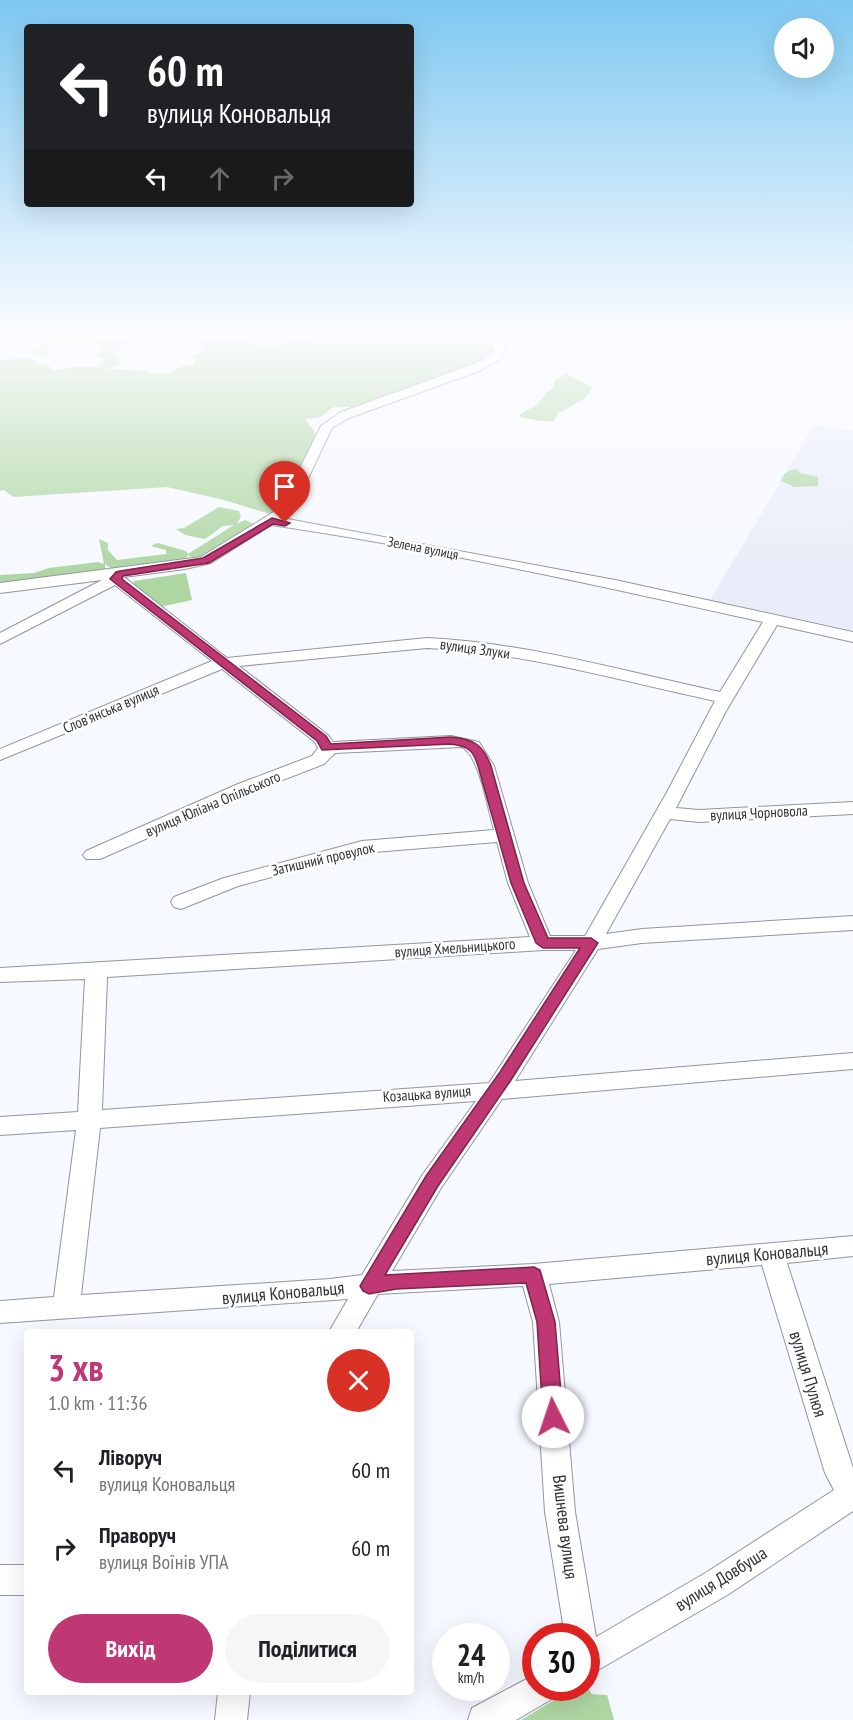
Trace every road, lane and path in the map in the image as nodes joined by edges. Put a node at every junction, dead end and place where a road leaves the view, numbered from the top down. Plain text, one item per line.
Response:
1 (352, 412) edge
2 (272, 521) junction
3 (118, 577) junction
4 (0, 588) edge
5 (773, 620) junction
6 (853, 637) edge
7 (0, 639) edge
8 (222, 663) junction
9 (725, 698) junction
10 (327, 748) junction
11 (0, 755) edge
12 (853, 808) edge
13 (664, 813) junction
14 (504, 835) junction
15 (93, 855) dead end
16 (181, 902) dead end
17 (853, 923) edge
18 (543, 943) junction
19 (591, 943) junction
20 (92, 971) junction
21 (0, 975) edge
22 (853, 1061) edge
23 (494, 1091) junction
24 (88, 1119) junction
25 (0, 1126) edge
26 (853, 1246) edge
27 (771, 1253) junction
28 (534, 1275) junction
29 (369, 1286) junction
30 (66, 1308) junction
31 (0, 1312) edge
32 (344, 1329) edge
33 (853, 1492) edge
34 (0, 1580) edge
35 (24, 1580) edge
36 (581, 1623) edge
37 (600, 1644) edge
38 (234, 1695) edge
39 (522, 1699) edge
40 (231, 1720) edge
41 (484, 1720) edge

1 - 2 street
2 - 3 street
2 - 5 street, Зелена вулиця
3 - 4 street
3 - 7 street
3 - 8 street
5 - 6 street, Зелена вулиця
5 - 9 street
8 - 9 street, вулиця Злуки
8 - 10 street
8 - 11 street, Словʼянська вулиця
9 - 13 street
10 - 14 street
10 - 15 street, вулиця Юліана Опільського
12 - 13 street, вулиця Чорновола
13 - 19 street
14 - 16 street, Затишний провулок
14 - 18 street
17 - 19 street, вулиця Хмельницького
18 - 19 street, вулиця Хмельницького
18 - 20 street, вулиця Хмельницького
19 - 23 street
20 - 21 street, вулиця Хмельницького
20 - 24 street
22 - 23 street, Козацька вулиця
23 - 24 street, Козацька вулиця
23 - 29 street
24 - 25 street, Козацька вулиця
24 - 30 street
26 - 27 street, вулиця Коновальця
27 - 28 street, вулиця Коновальця
27 - 33 street, вулиця Пулюя
28 - 29 street, вулиця Коновальця
28 - 36 street, Вишнева вулиця
29 - 30 street, вулиця Коновальця
29 - 32 street
30 - 31 street, вулиця Коновальця
33 - 37 street, вулиця Довбуша
34 - 35 street
38 - 40 street
39 - 41 street

